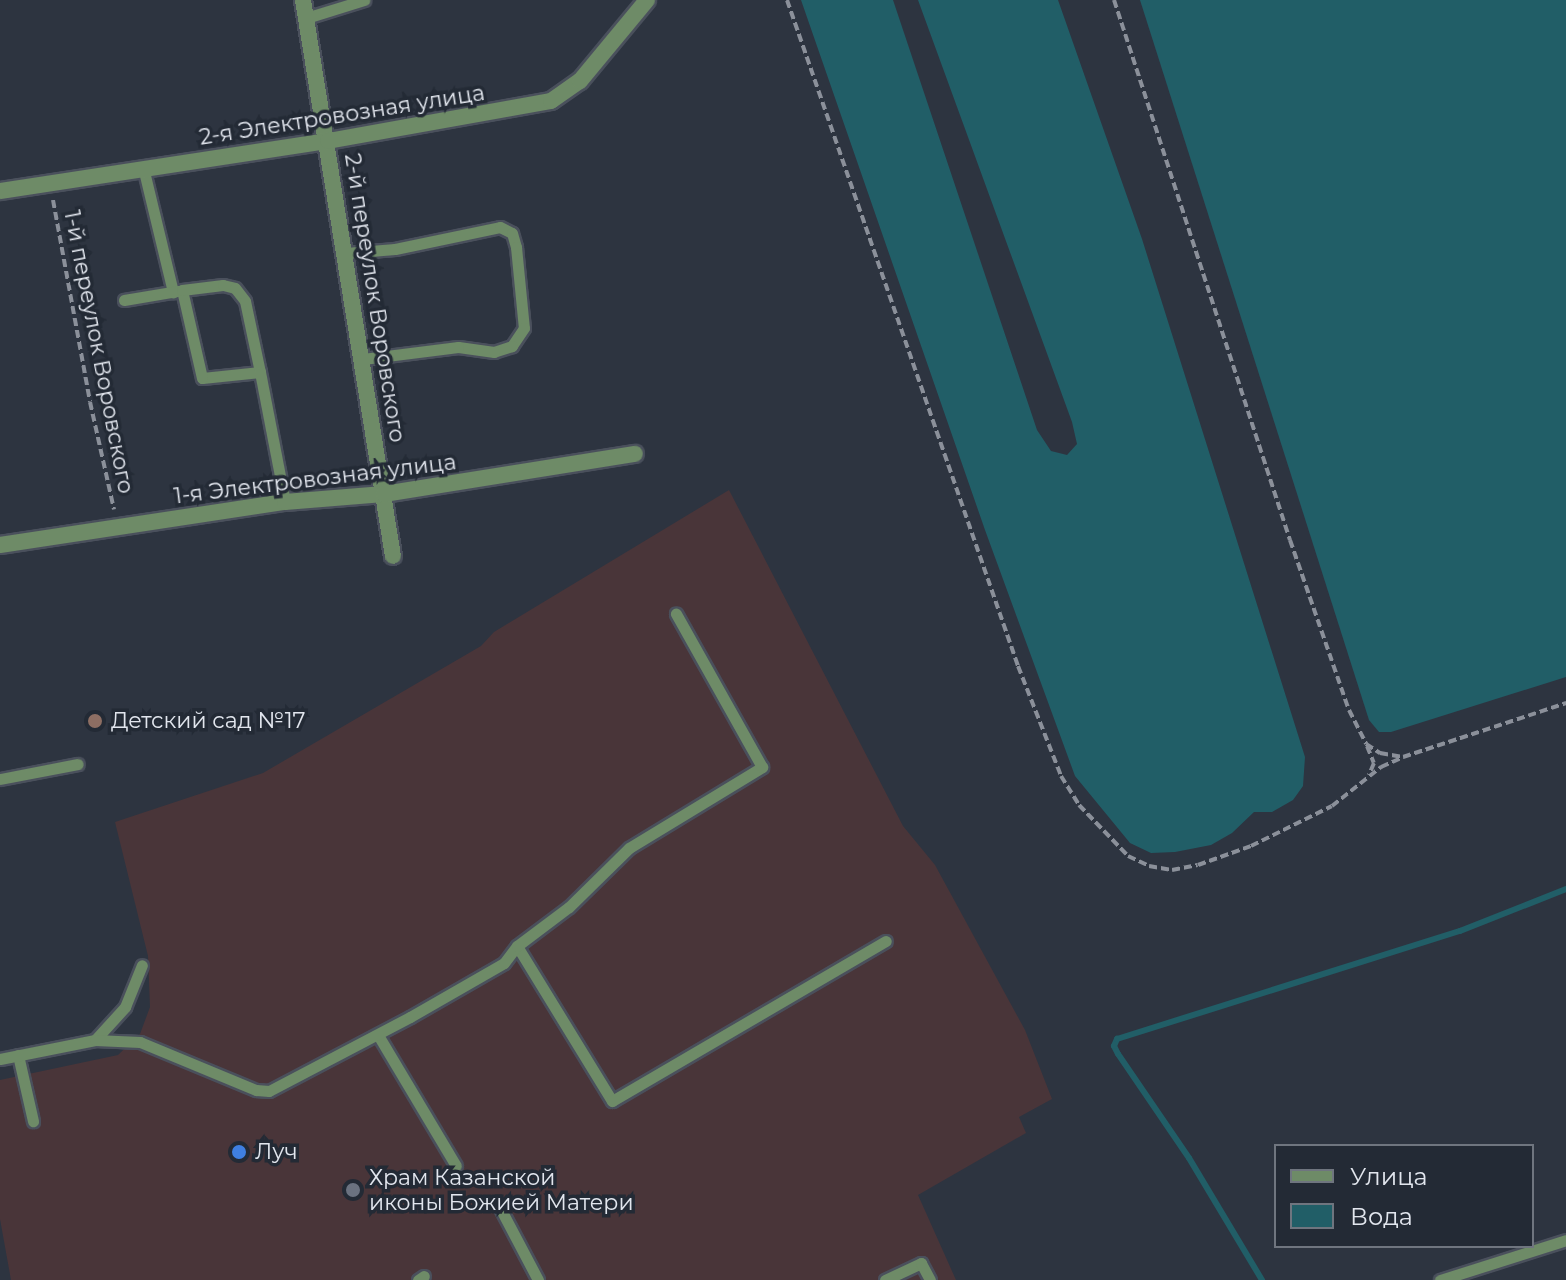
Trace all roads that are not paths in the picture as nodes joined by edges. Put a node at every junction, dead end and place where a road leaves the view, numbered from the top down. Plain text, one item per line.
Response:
1 (303, 0) edge
2 (364, 0) edge
3 (647, 0) edge
4 (306, 18) junction
5 (328, 141) junction
6 (143, 167) junction
7 (0, 191) edge
8 (346, 253) junction
9 (178, 291) junction
10 (124, 300) dead end
11 (363, 359) junction
12 (260, 372) junction
13 (635, 454) dead end
14 (384, 494) junction
15 (285, 502) junction
16 (0, 545) edge
17 (393, 556) dead end
18 (676, 614) dead end
19 (78, 764) dead end
20 (0, 779) edge
21 (886, 941) dead end
22 (517, 946) junction
23 (142, 965) dead end
24 (378, 1035) junction
25 (95, 1040) junction
26 (18, 1055) junction
27 (0, 1059) edge
28 (33, 1121) dead end
29 (456, 1166) dead end
30 (498, 1204) dead end
31 (1566, 1240) edge
32 (538, 1280) edge
33 (885, 1280) edge
34 (930, 1280) edge
35 (1440, 1280) edge

1 - 4 street, 2-й переулок Воровского
2 - 4 lane
3 - 5 street, 2-я Электровозная улица
4 - 5 street, 2-й переулок Воровского
5 - 6 street, 2-я Электровозная улица
5 - 8 street, 2-й переулок Воровского
6 - 7 street, 2-я Электровозная улица
6 - 9 lane
8 - 11 street, 2-й переулок Воровского
8 - 11 lane
9 - 10 lane
9 - 12 lane
9 - 12 lane
11 - 14 street, 2-й переулок Воровского
12 - 15 lane
13 - 14 street, 1-я Электровозная улица
14 - 15 street, 1-я Электровозная улица
14 - 17 street, 2-й переулок Воровского
15 - 16 street, 1-я Электровозная улица
18 - 22 lane
19 - 20 lane
21 - 22 lane
22 - 24 lane
23 - 25 lane
24 - 25 lane
24 - 29 lane
25 - 26 lane
26 - 27 lane
26 - 28 lane
30 - 32 lane
31 - 35 lane
33 - 34 lane

